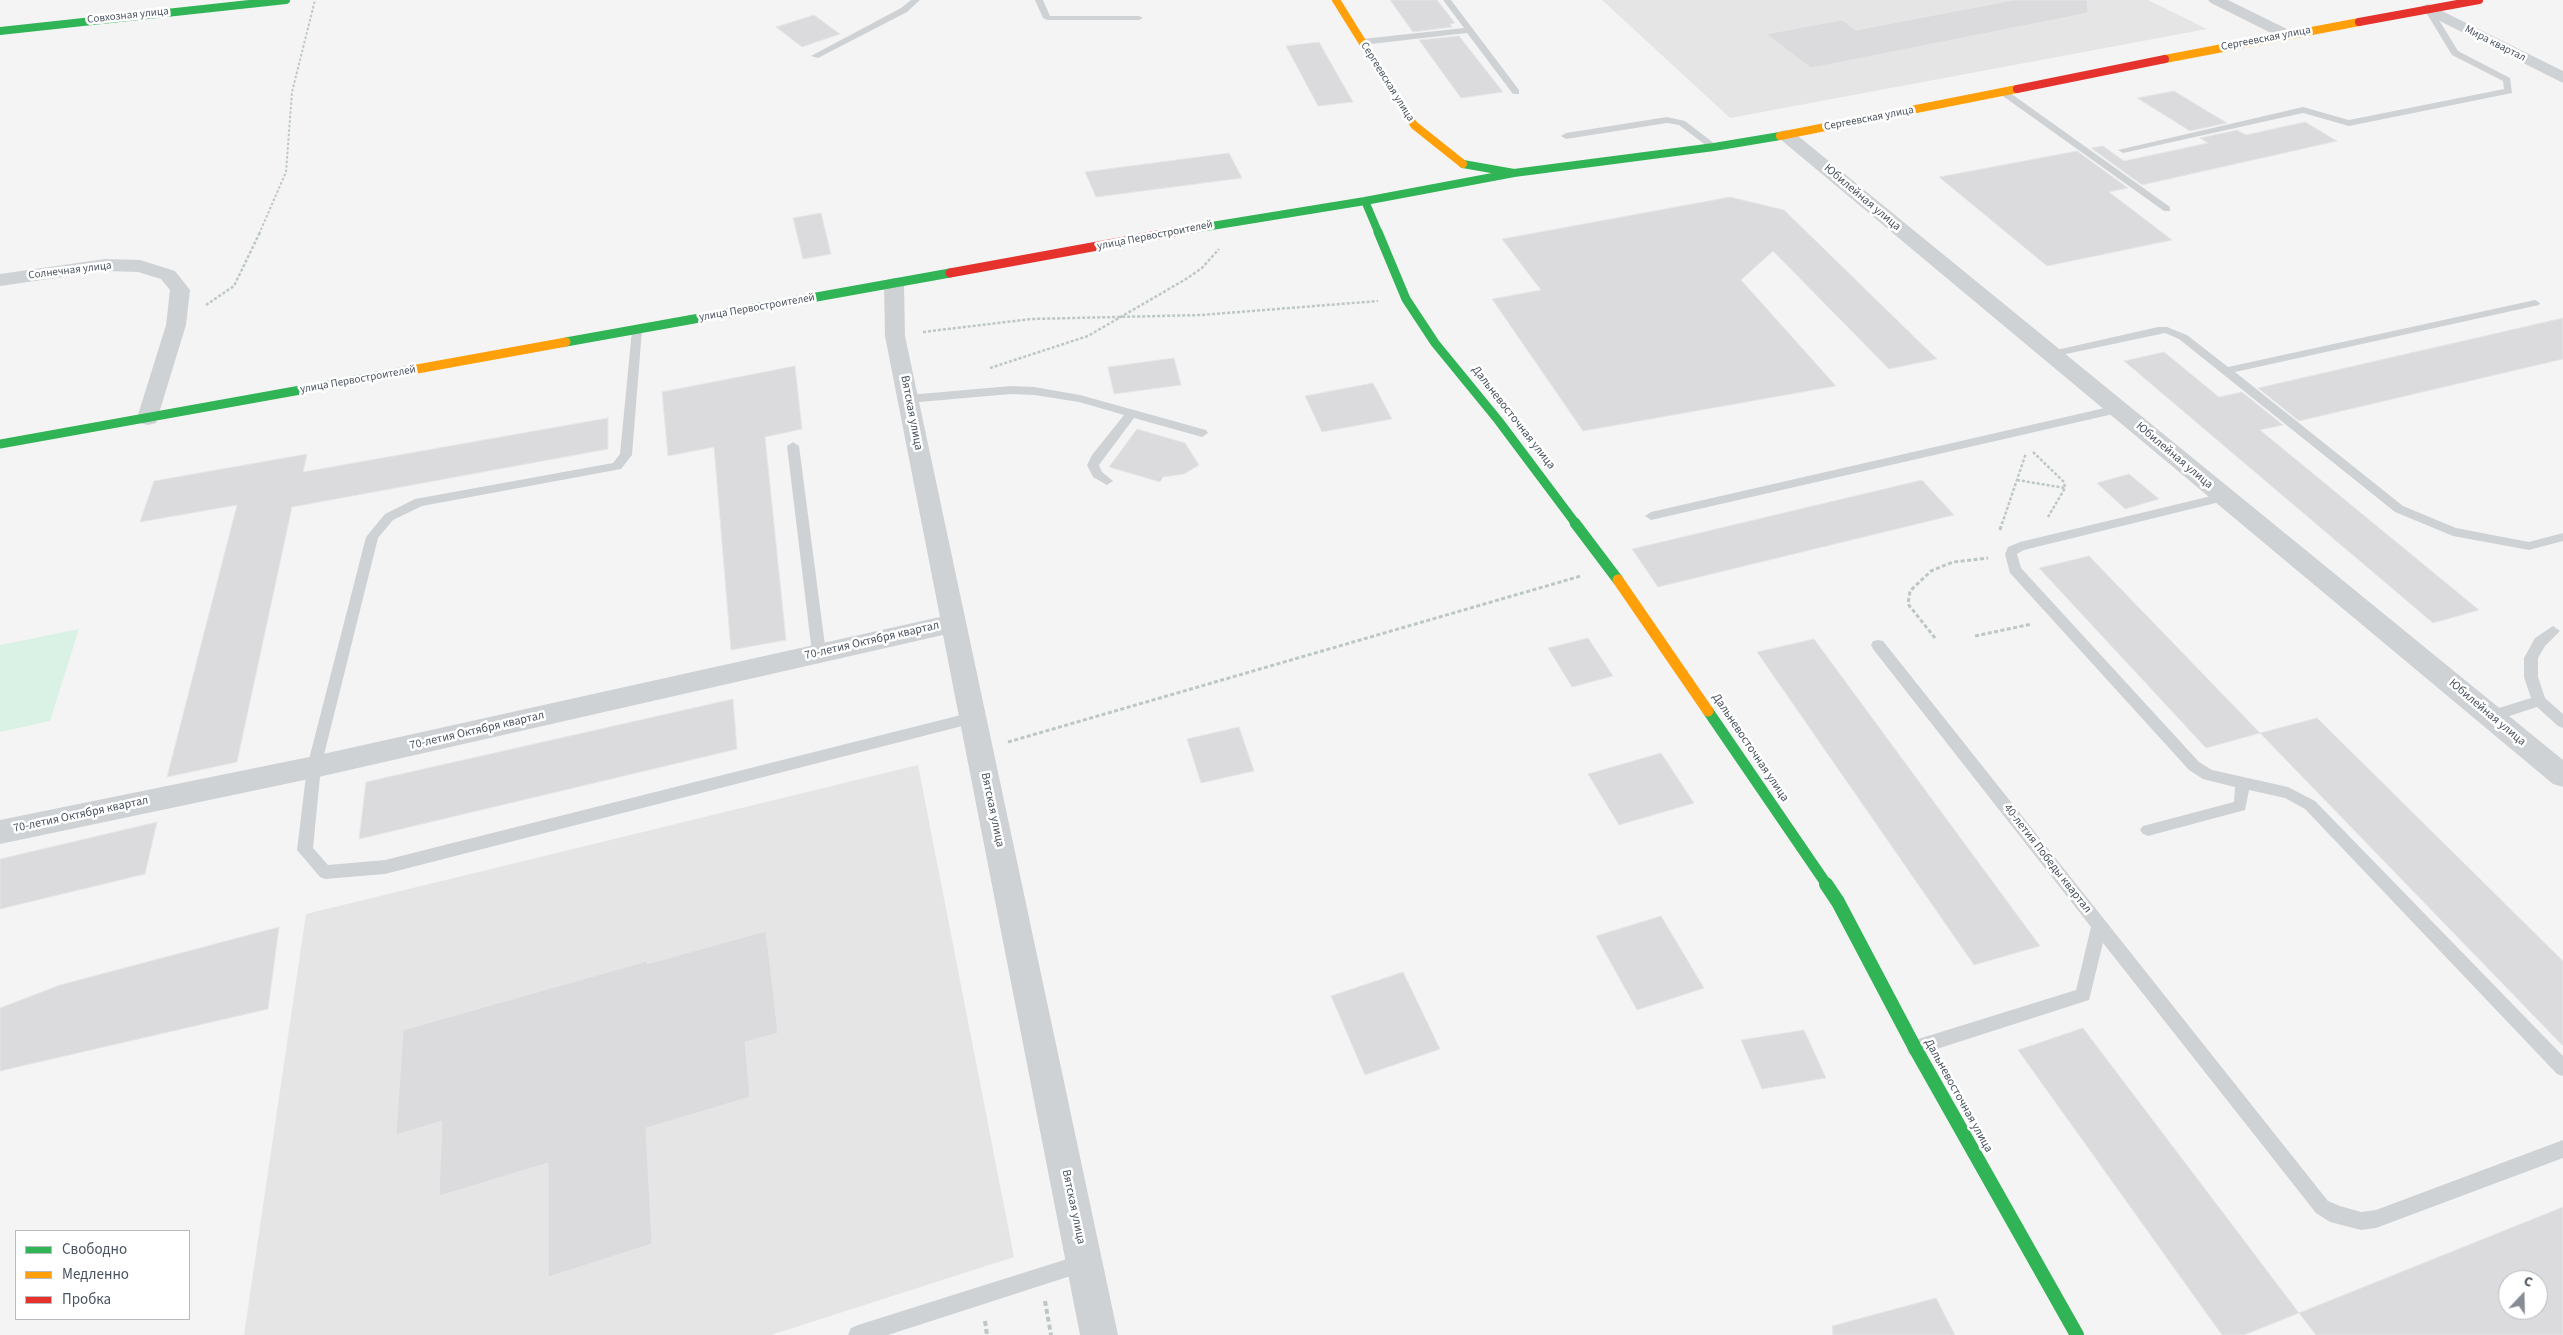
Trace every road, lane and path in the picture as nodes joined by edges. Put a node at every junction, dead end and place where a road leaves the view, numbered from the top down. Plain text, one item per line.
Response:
1 (286, 0) edge
2 (315, 0) edge
3 (916, 0) edge
4 (1039, 0) edge
5 (1336, 0) edge
6 (1447, 0) edge
7 (2216, 0) edge
8 (2479, 0) edge
9 (2428, 9) junction
10 (1139, 18) dead end
11 (1470, 30) junction
12 (0, 31) edge
13 (2287, 35) junction
14 (1362, 42) junction
15 (815, 56) dead end
16 (2563, 78) edge
17 (1516, 92) dead end
18 (2002, 92) junction
19 (1786, 135) junction
20 (1566, 136) dead end
21 (1714, 147) junction
22 (2123, 150) dead end
23 (1514, 173) junction
24 (1365, 201) junction
25 (2167, 209) dead end
26 (1224, 223) junction
27 (0, 280) edge
28 (894, 284) junction
29 (1406, 299) junction
30 (2535, 303) dead end
31 (1124, 316) junction
32 (176, 325) junction
33 (637, 330) junction
34 (895, 336) junction
35 (2052, 354) junction
36 (2226, 371) junction
37 (956, 394) junction
38 (908, 398) junction
39 (2118, 409) junction
40 (1132, 414) junction
41 (148, 418) junction
42 (1202, 434) dead end
43 (0, 444) edge
44 (793, 446) dead end
45 (2017, 480) junction
46 (1107, 481) dead end
47 (2065, 488) junction
48 (2224, 497) junction
49 (1652, 516) dead end
50 (2563, 537) edge
51 (2033, 543) junction
52 (2011, 554) junction
53 (1610, 568) junction
54 (2060, 619) junction
55 (953, 623) junction
56 (2553, 631) dead end
57 (1975, 636) dead end
58 (1935, 638) dead end
59 (1878, 645) dead end
60 (819, 653) junction
61 (2538, 701) junction
62 (2491, 716) junction
63 (973, 718) junction
64 (2563, 722) edge
65 (979, 750) junction
66 (314, 767) junction
67 (2563, 776) edge
68 (2242, 783) junction
69 (2148, 830) dead end
70 (0, 832) edge
71 (2099, 926) junction
72 (1915, 1048) junction
73 (2563, 1068) edge
74 (2563, 1149) edge
75 (1084, 1262) junction
76 (1041, 1276) junction
77 (858, 1335) edge
78 (1051, 1335) edge
79 (1099, 1335) edge
80 (2077, 1335) edge

1 - 12 street, Совхозная улица
2 - 32 path
3 - 15 lane
4 - 10 lane
5 - 14 street, Сергеевская улица
6 - 11 lane
7 - 13 street
8 - 9 street, Сергеевская улица
9 - 13 street, Сергеевская улица
9 - 16 street, Мира квартал
9 - 22 lane
11 - 14 lane
11 - 17 lane
13 - 18 street, Сергеевская улица
14 - 23 street, Сергеевская улица
18 - 19 street, Сергеевская улица
18 - 25 lane
19 - 21 street, Сергеевская улица
19 - 35 street, Юбилейная улица
20 - 21 lane
21 - 23 street, Сергеевская улица
23 - 24 street, улица Первостроителей
24 - 26 street, улица Первостроителей
24 - 29 street, Дальневосточная улица
26 - 28 street, улица Первостроителей
26 - 31 path
27 - 32 street, Солнечная улица
28 - 33 street, улица Первостроителей
28 - 34 street, Вятская улица
29 - 31 path
29 - 53 street, Дальневосточная улица
30 - 36 lane
31 - 34 path
31 - 37 path
32 - 41 street, Солнечная улица
33 - 41 street, улица Первостроителей
33 - 66 lane
34 - 38 street, Вятская улица
35 - 36 lane
35 - 39 street, Юбилейная улица
36 - 50 lane
37 - 38 lane
37 - 40 lane
38 - 55 street, Вятская улица
39 - 48 street, Юбилейная улица
39 - 49 lane
40 - 42 lane
40 - 46 lane
41 - 43 street, улица Первостроителей
44 - 60 lane
45 - 47 path
45 - 47 path
45 - 52 path
47 - 51 path
48 - 51 lane
48 - 62 street, Юбилейная улица
51 - 52 lane
52 - 54 lane
52 - 58 path
53 - 65 path
53 - 72 street, Дальневосточная улица
54 - 57 path
54 - 68 lane
55 - 60 street, 70-летия Октября квартал
55 - 63 street, Вятская улица
56 - 61 lane
59 - 71 lane, 40-летия Победы квартал
60 - 66 street, 70-летия Октября квартал
61 - 62 lane
61 - 64 lane
62 - 67 street, Юбилейная улица
63 - 65 street, Вятская улица
63 - 66 lane
65 - 75 street, Вятская улица
66 - 70 street, 70-летия Октября квартал
68 - 69 lane
68 - 73 lane
71 - 72 lane, 40-летия Победы квартал
71 - 74 lane
72 - 80 street, Дальневосточная улица
75 - 76 lane
75 - 79 street, Вятская улица
76 - 77 lane
76 - 78 path

